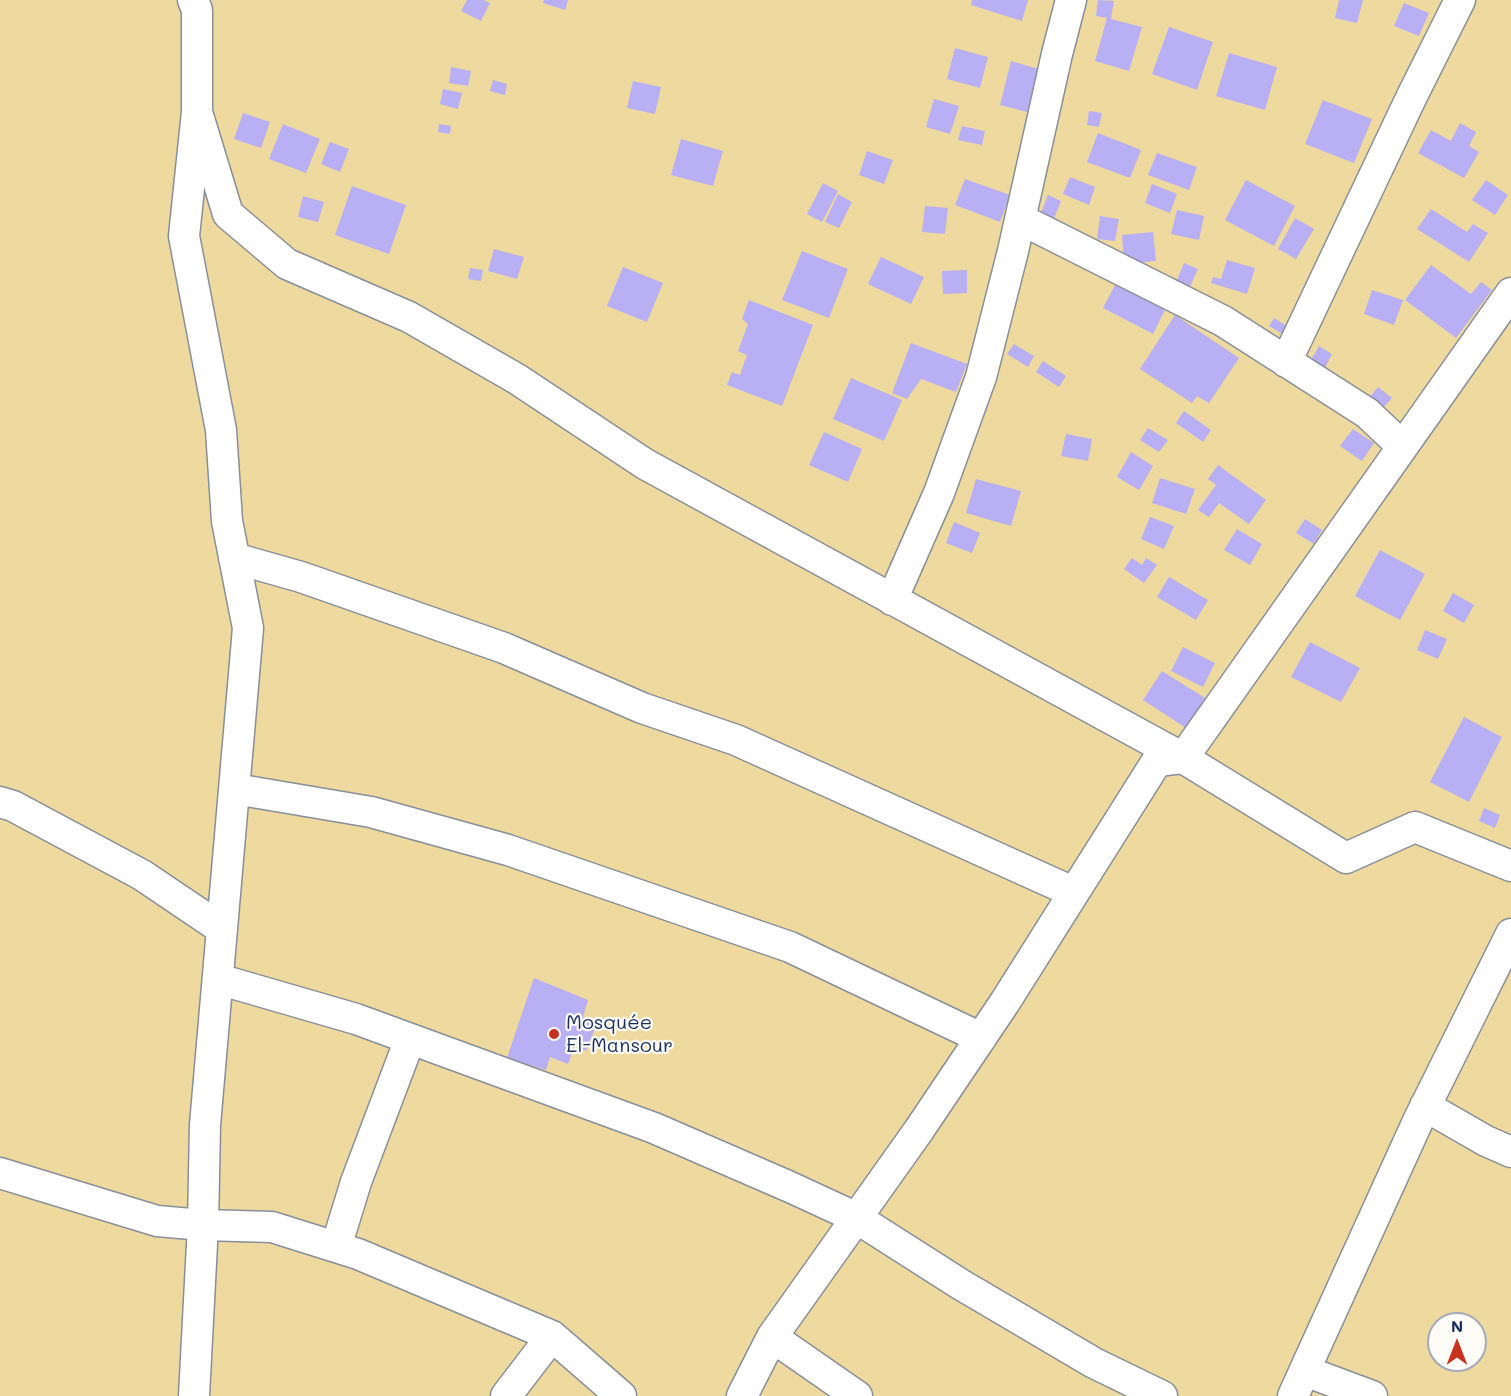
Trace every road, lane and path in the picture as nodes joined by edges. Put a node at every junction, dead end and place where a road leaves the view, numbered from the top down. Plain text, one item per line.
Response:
1 (193, 0) edge
2 (1071, 0) edge
3 (1460, 0) edge
4 (197, 112) junction
5 (1020, 219) junction
6 (1511, 294) edge
7 (1286, 362) junction
8 (1402, 446) junction
9 (234, 558) junction
10 (892, 600) junction
11 (1183, 758) junction
12 (235, 789) junction
13 (0, 802) edge
14 (1511, 866) edge
15 (1073, 892) junction
16 (222, 929) junction
17 (1511, 934) edge
18 (218, 979) junction
19 (981, 1038) junction
20 (410, 1039) junction
21 (1425, 1106) junction
22 (1511, 1152) edge
23 (0, 1173) edge
24 (855, 1217) junction
25 (203, 1226) junction
26 (336, 1247) junction
27 (552, 1336) junction
28 (772, 1337) junction
29 (1299, 1383) edge
30 (194, 1396) edge
31 (506, 1396) edge
32 (621, 1396) edge
33 (742, 1396) edge
34 (856, 1396) edge
35 (1162, 1396) edge
36 (1371, 1396) edge

1 - 4 street
2 - 5 street
3 - 7 street
4 - 9 street
4 - 10 street
5 - 7 street
5 - 10 street
6 - 8 street
7 - 8 street
8 - 11 street
9 - 12 street
9 - 15 street
10 - 11 street
11 - 14 street
11 - 15 street
12 - 16 street
12 - 19 street
13 - 16 street
15 - 19 street
16 - 18 street
17 - 21 street
18 - 20 street
18 - 25 street
19 - 24 street
20 - 24 street
20 - 26 street
21 - 22 street
21 - 29 street
23 - 25 street
24 - 28 street
24 - 35 street
25 - 26 street
25 - 30 street
26 - 27 street
27 - 31 street
27 - 32 street
28 - 33 street
28 - 34 street
29 - 36 street

